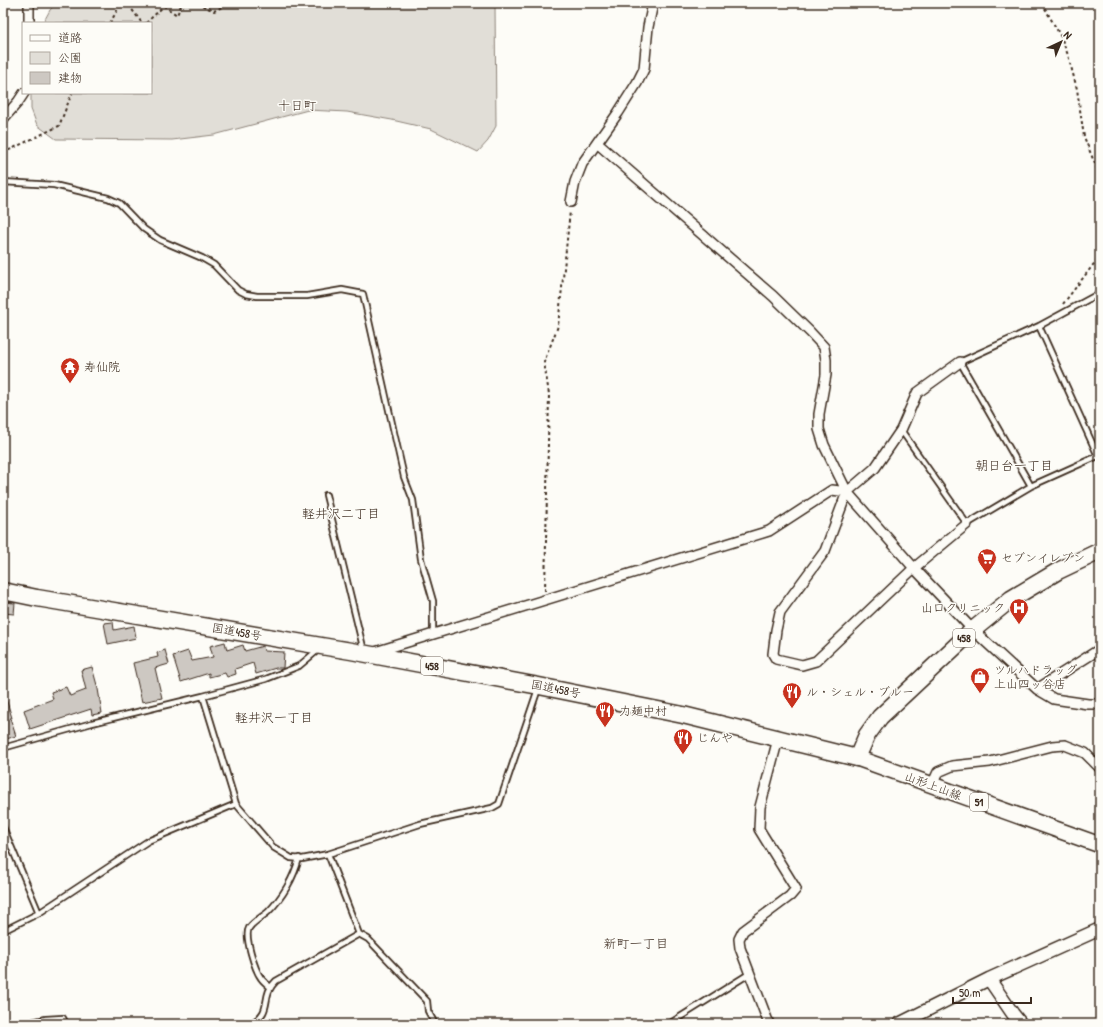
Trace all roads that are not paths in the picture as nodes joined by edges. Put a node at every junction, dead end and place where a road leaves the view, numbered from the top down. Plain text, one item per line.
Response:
1 (29, 3) edge
2 (653, 3) edge
3 (29, 22) edge
4 (23, 94) edge
5 (3, 119) edge
6 (597, 143) junction
7 (3, 182) edge
8 (571, 202) road end
9 (1100, 293) edge
10 (1039, 326) junction
11 (960, 362) junction
12 (901, 430) junction
13 (1099, 456) edge
14 (1031, 486) junction
15 (847, 492) junction
16 (326, 495) dead end
17 (967, 524) junction
18 (1100, 551) edge
19 (914, 568) junction
20 (3, 591) edge
21 (972, 630) junction
22 (433, 635) junction
23 (323, 646) junction
24 (1100, 649) edge
25 (367, 654) junction
26 (539, 686) junction
27 (1037, 689) junction
28 (203, 696) junction
29 (1100, 704) edge
30 (778, 739) junction
31 (3, 748) edge
32 (857, 758) junction
33 (1100, 768) edge
34 (932, 785) junction
35 (236, 804) junction
36 (3, 827) edge
37 (1100, 845) edge
38 (328, 854) junction
39 (299, 858) junction
40 (39, 913) junction
41 (1100, 929) edge
42 (3, 931) edge
43 (359, 934) junction
44 (749, 974) junction
45 (989, 979) junction
46 (270, 987) junction
47 (23, 1024) edge
48 (66, 1024) edge
49 (250, 1024) edge
50 (434, 1024) edge
51 (669, 1024) edge
52 (769, 1024) edge
53 (899, 1024) edge
54 (1021, 1024) edge

1 - 3 street
2 - 6 street
4 - 5 street
6 - 8 street
6 - 15 street
7 - 22 lane
9 - 10 lane
10 - 11 lane
10 - 13 lane
11 - 12 street
11 - 14 lane
12 - 15 street
12 - 17 lane
13 - 14 lane
14 - 17 lane
15 - 19 street
15 - 19 street
15 - 22 street
16 - 25 lane
17 - 19 street
18 - 21 highway, 458
19 - 21 street
20 - 23 highway, 国道458号 / 458
21 - 27 street
21 - 32 highway, 458
22 - 25 street
23 - 25 highway, 国道458号 / 458
23 - 28 lane
24 - 27 street
25 - 26 highway, 国道458号 / 458
26 - 30 highway, 国道458号 / 458
26 - 38 lane
27 - 29 street
28 - 31 lane
28 - 35 lane
30 - 32 highway, 国道458号 / 458
30 - 44 street
32 - 34 main road, 山形上山線 / 51
33 - 34 street
34 - 37 main road, 山形上山線 / 51
35 - 39 lane
35 - 40 lane
36 - 40 lane
38 - 39 lane
38 - 43 lane
39 - 46 lane
40 - 42 lane
41 - 45 street
43 - 46 lane
43 - 50 lane
44 - 51 lane
44 - 52 street
45 - 53 street
45 - 54 street
46 - 49 lane
47 - 48 lane

